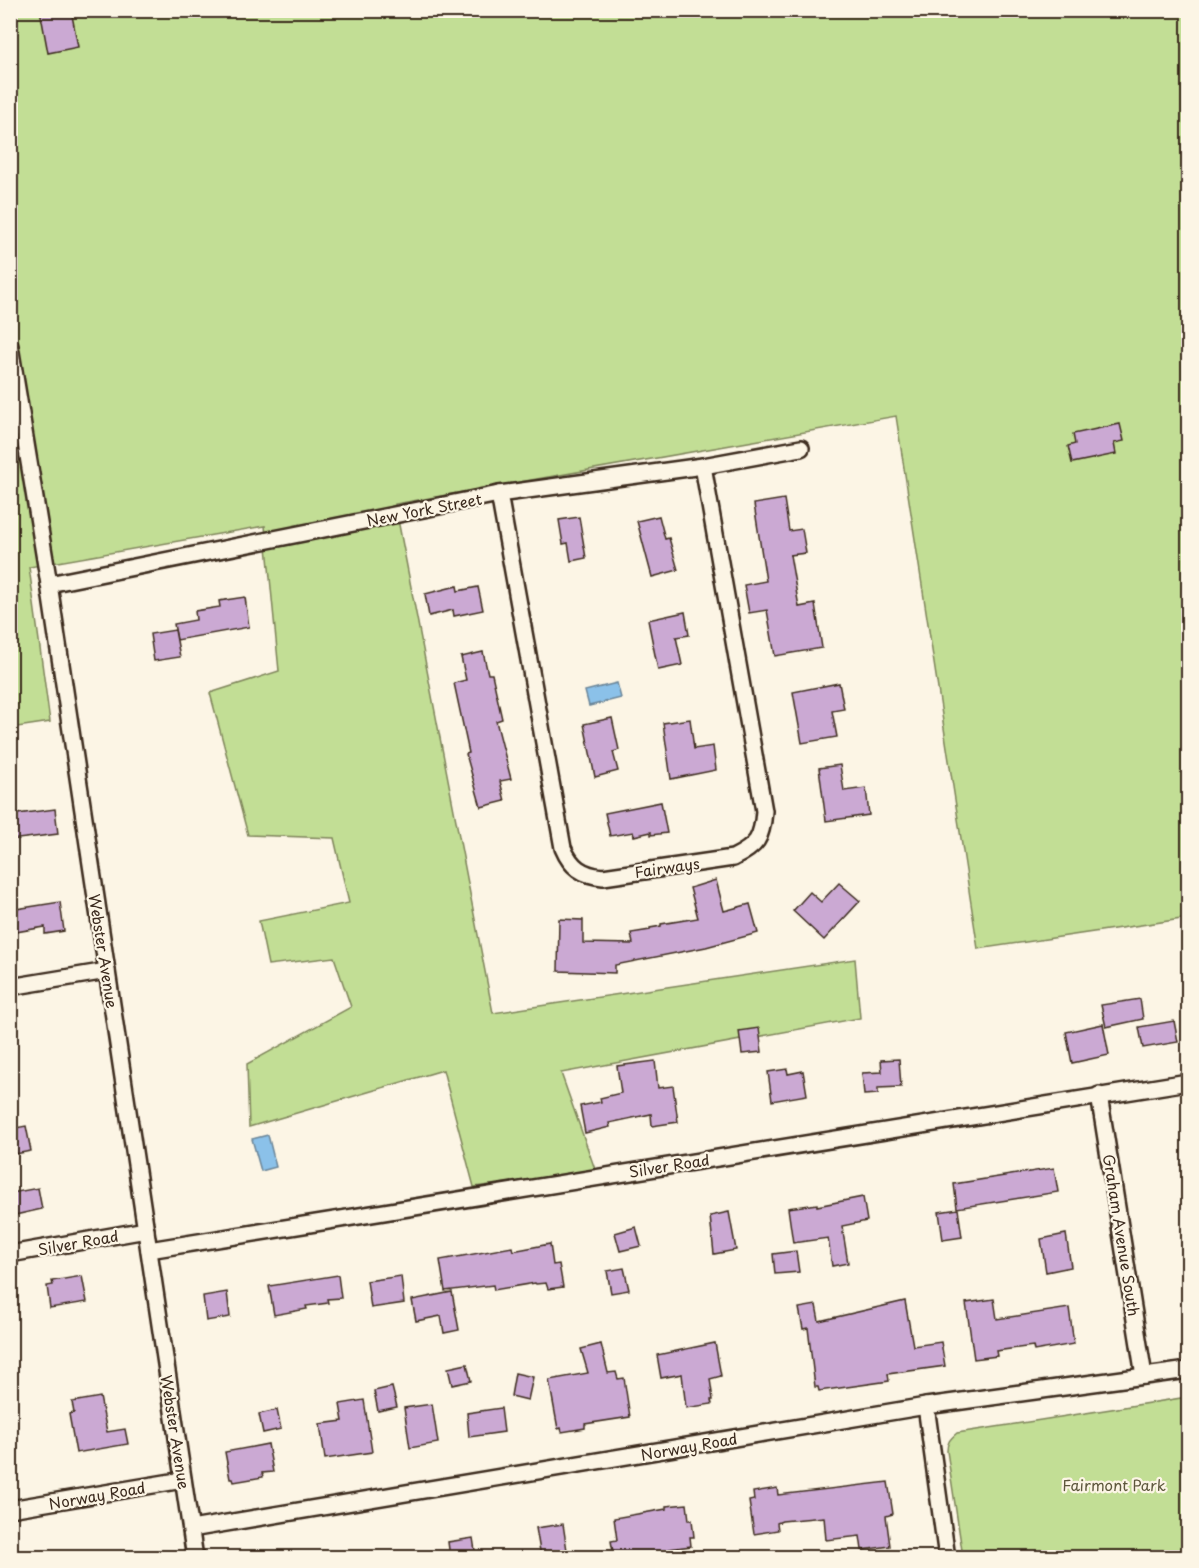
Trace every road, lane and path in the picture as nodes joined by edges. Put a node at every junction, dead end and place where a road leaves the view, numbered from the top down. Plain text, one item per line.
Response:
1 (10, 346) edge
2 (801, 448) dead end
3 (704, 466) junction
4 (499, 494) junction
5 (49, 584) junction
6 (107, 971) junction
7 (10, 987) edge
8 (1188, 1082) edge
9 (1099, 1095) junction
10 (146, 1230) junction
11 (149, 1250) junction
12 (10, 1254) edge
13 (1188, 1370) edge
14 (1144, 1376) junction
15 (926, 1406) junction
16 (183, 1480) junction
17 (10, 1509) edge
18 (191, 1530) junction
19 (195, 1557) edge
20 (947, 1557) edge

1 - 5 street, Webster Avenue
2 - 3 street, New York Street
3 - 4 street, New York Street
3 - 4 street, Fairways
4 - 5 street, New York Street
5 - 6 street, Webster Avenue
6 - 7 street
6 - 10 street, Webster Avenue
8 - 9 street, Silver Road
9 - 11 street, Silver Road
9 - 14 street, Graham Avenue South
10 - 11 street, Webster Avenue
10 - 12 street, Silver Road
11 - 16 street, Webster Avenue
13 - 14 street, Norway Road
14 - 15 street, Norway Road
15 - 18 street, Norway Road
15 - 20 street
16 - 17 street, Norway Road
16 - 18 street, Webster Avenue
18 - 19 street, Webster Avenue

